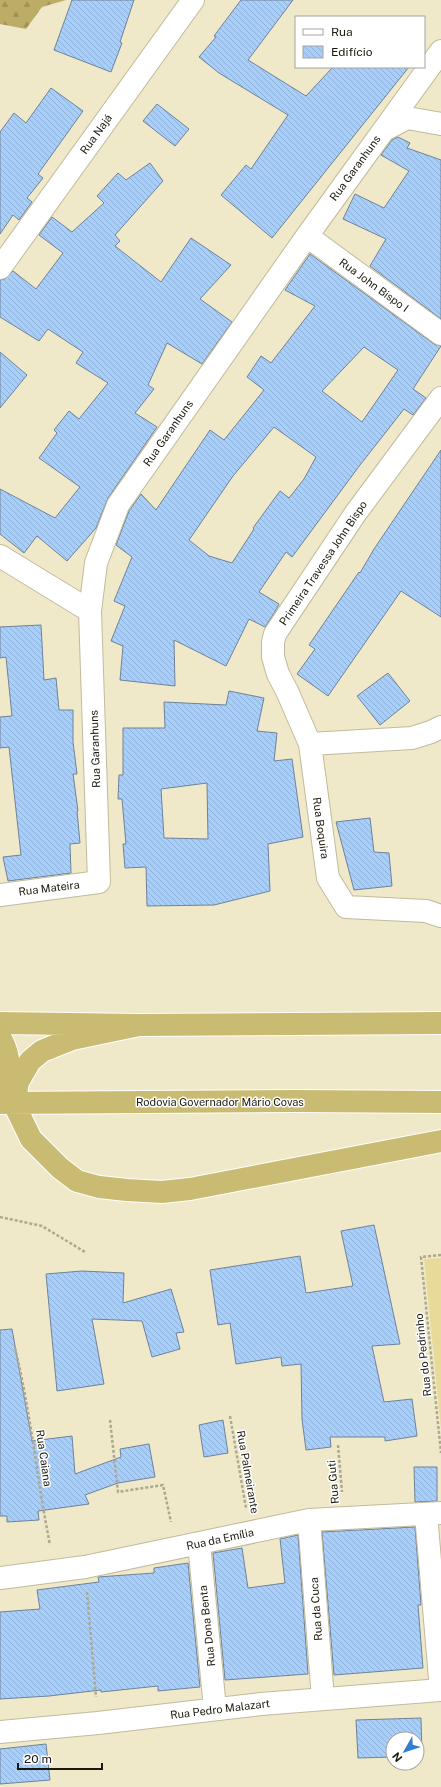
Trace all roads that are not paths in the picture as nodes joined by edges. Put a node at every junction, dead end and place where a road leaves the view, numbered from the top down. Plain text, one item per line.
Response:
1 (192, 0) edge
2 (441, 51) edge
3 (441, 124) edge
4 (383, 130) junction
5 (307, 236) junction
6 (0, 268) edge
7 (441, 334) edge
8 (441, 398) edge
9 (0, 556) edge
10 (90, 611) junction
11 (441, 727) edge
12 (310, 744) junction
13 (99, 882) joint
14 (0, 895) edge
15 (441, 916) edge
16 (0, 1023) edge
17 (441, 1023) edge
18 (140, 1025) junction
19 (0, 1037) edge
20 (5, 1099) edge
21 (441, 1102) edge
22 (441, 1141) edge
23 (434, 1513) edge
24 (309, 1520) junction
25 (199, 1543) junction
26 (0, 1578) edge
27 (441, 1690) edge
28 (323, 1699) junction
29 (215, 1709) junction
30 (0, 1732) edge

1 - 6 street, Rua Najá
2 - 4 street, Rua Garanhuns
3 - 4 street
4 - 5 street, Rua Garanhuns
5 - 7 street, Rua John Bispo I
5 - 10 street, Rua Garanhuns
8 - 12 street, Primeira Travessa John Bispo
9 - 10 street
10 - 13 street, Rua Garanhuns
11 - 12 street
12 - 15 street, Rua Boquira
13 - 14 street, Rua Mateira
16 - 18 highway
17 - 18 highway
18 - 20 highway
19 - 20 highway
20 - 21 highway, Rodovia Governador Mário Covas
20 - 22 highway
23 - 24 street, Rua da Emília
23 - 27 street
24 - 25 street, Rua da Emília
24 - 28 street, Rua da Cuca
25 - 26 street, Rua da Emília
25 - 29 street, Rua Dona Benta
27 - 28 street, Rua Pedro Malazart
28 - 29 street, Rua Pedro Malazart
29 - 30 street, Rua Pedro Malazart

